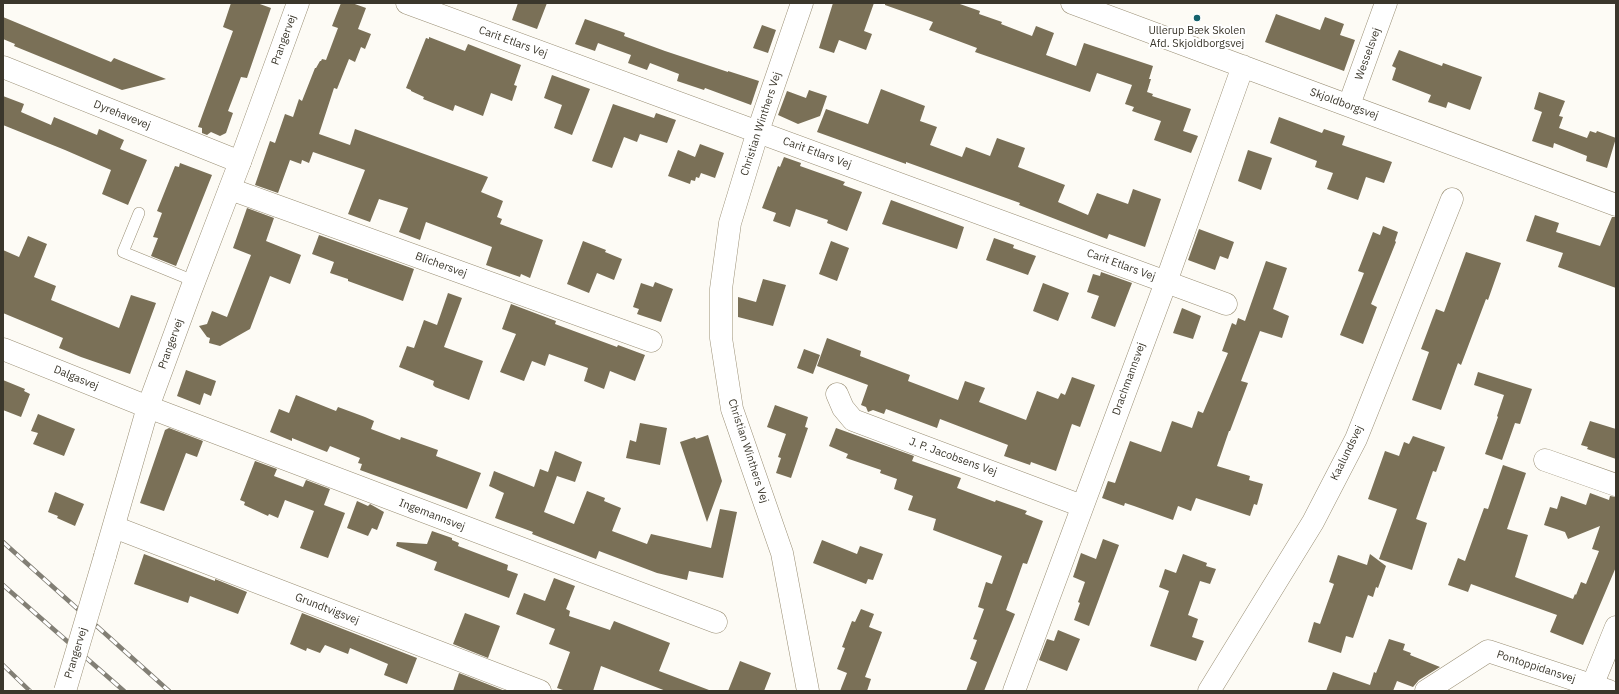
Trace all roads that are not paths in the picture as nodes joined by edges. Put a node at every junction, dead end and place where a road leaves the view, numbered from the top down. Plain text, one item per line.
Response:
1 (298, 3) edge
2 (408, 3) edge
3 (802, 3) edge
4 (1072, 3) edge
5 (1386, 3) edge
6 (1243, 66) junction
7 (3, 67) edge
8 (1349, 105) junction
9 (758, 131) junction
10 (240, 162) junction
11 (230, 189) junction
12 (1452, 199) dead end
13 (1616, 205) edge
14 (139, 213) dead end
15 (194, 281) junction
16 (1166, 282) junction
17 (1226, 304) dead end
18 (652, 341) dead end
19 (3, 349) edge
20 (837, 394) dead end
21 (148, 407) junction
22 (1546, 460) dead end
23 (1616, 485) edge
24 (1082, 506) junction
25 (114, 527) junction
26 (716, 622) dead end
27 (1616, 627) edge
28 (1597, 689) edge
29 (65, 691) edge
30 (540, 691) edge
31 (808, 691) edge
32 (1014, 691) edge
33 (1209, 691) edge
34 (1426, 691) edge

1 - 10 street, Prangervej
2 - 9 street, Carit Etlars Vej
3 - 9 street, Christian Winthers Vej
4 - 6 street, Skjoldborgsvej
5 - 8 street, Wesselsvej
6 - 8 street, Skjoldborgsvej
6 - 16 street, Drachmannsvej
7 - 10 street, Dyrehavevej
8 - 13 street, Skjoldborgsvej
9 - 16 street, Carit Etlars Vej
9 - 31 street, Christian Winthers Vej
10 - 11 street, Prangervej
11 - 15 street, Prangervej
11 - 18 street, Blichersvej
12 - 33 street, Kaalundsvej
14 - 15 lane
15 - 21 street, Prangervej
16 - 17 street, Carit Etlars Vej
16 - 24 street, Drachmannsvej
19 - 21 street, Dalgasvej
20 - 24 street, J. P. Jacobsens Vej
21 - 25 street, Prangervej
21 - 26 street, Ingemannsvej
22 - 23 street
24 - 32 street, Drachmannsvej
25 - 29 street, Prangervej, bridge
25 - 30 street, Grundtvigsvej
27 - 28 street
28 - 34 street, Pontoppidansvej

